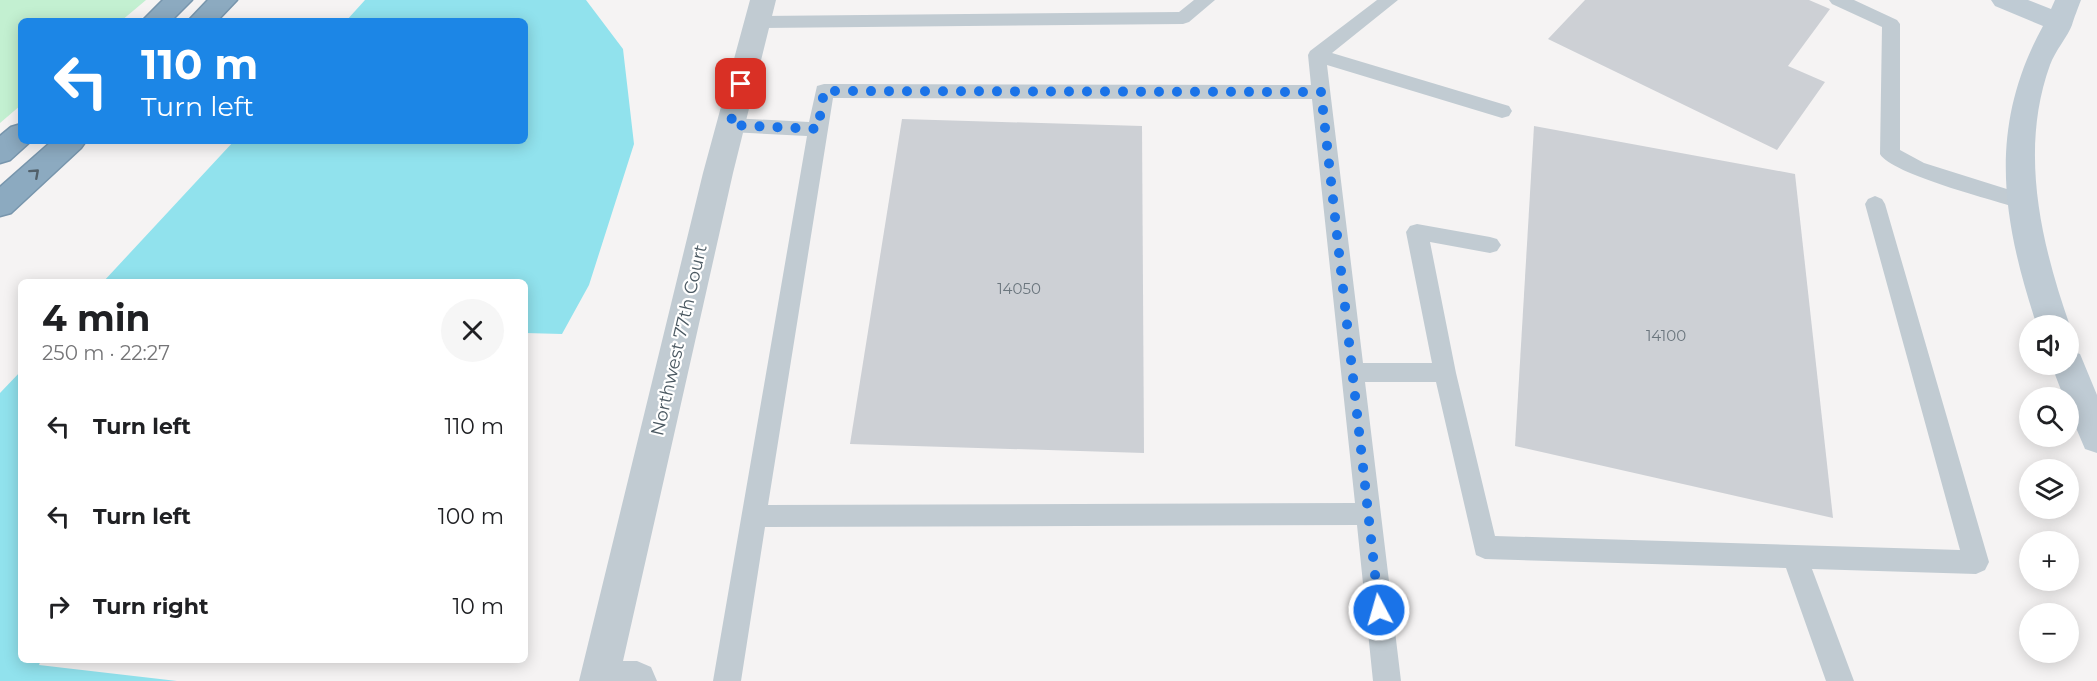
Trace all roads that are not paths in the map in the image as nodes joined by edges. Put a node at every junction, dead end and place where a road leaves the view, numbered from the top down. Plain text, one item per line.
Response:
1 (179, 0) edge
2 (224, 0) edge
3 (1206, 0) edge
4 (1389, 0) edge
5 (1838, 0) edge
6 (2004, 0) edge
7 (2090, 0) edge
8 (760, 11) edge
9 (2064, 11) edge
10 (158, 18) edge
11 (204, 18) edge
12 (1317, 55) junction
13 (1321, 92) junction
14 (1502, 111) dead end
15 (730, 125) junction
16 (818, 129) junction
17 (18, 137) edge
18 (68, 144) edge
19 (0, 152) edge
20 (2022, 201) junction
21 (1875, 204) dead end
22 (0, 205) edge
23 (1490, 245) dead end
24 (2050, 315) edge
25 (1352, 372) junction
26 (1445, 373) junction
27 (2072, 375) edge
28 (2097, 438) edge
29 (1368, 514) junction
30 (754, 516) junction
31 (1795, 557) junction
32 (612, 681) edge
33 (727, 681) edge
34 (1387, 681) edge
35 (1840, 681) edge

1 - 10 highway
2 - 11 highway
3 - 8 lane
4 - 12 lane
5 - 20 lane
6 - 9 street
7 - 9 street
8 - 15 street, Northwest 77th Court
9 - 20 street
12 - 13 lane
12 - 14 lane
13 - 16 lane
13 - 25 lane
15 - 16 lane
15 - 32 street, Northwest 77th Court
16 - 30 lane
17 - 19 highway
22 -> 18 highway
20 - 24 street
21 - 31 lane
23 - 26 lane
25 - 26 lane
25 - 29 lane
26 - 31 lane
27 - 28 street
29 - 30 lane
29 - 34 lane
30 - 33 lane
31 - 35 lane

